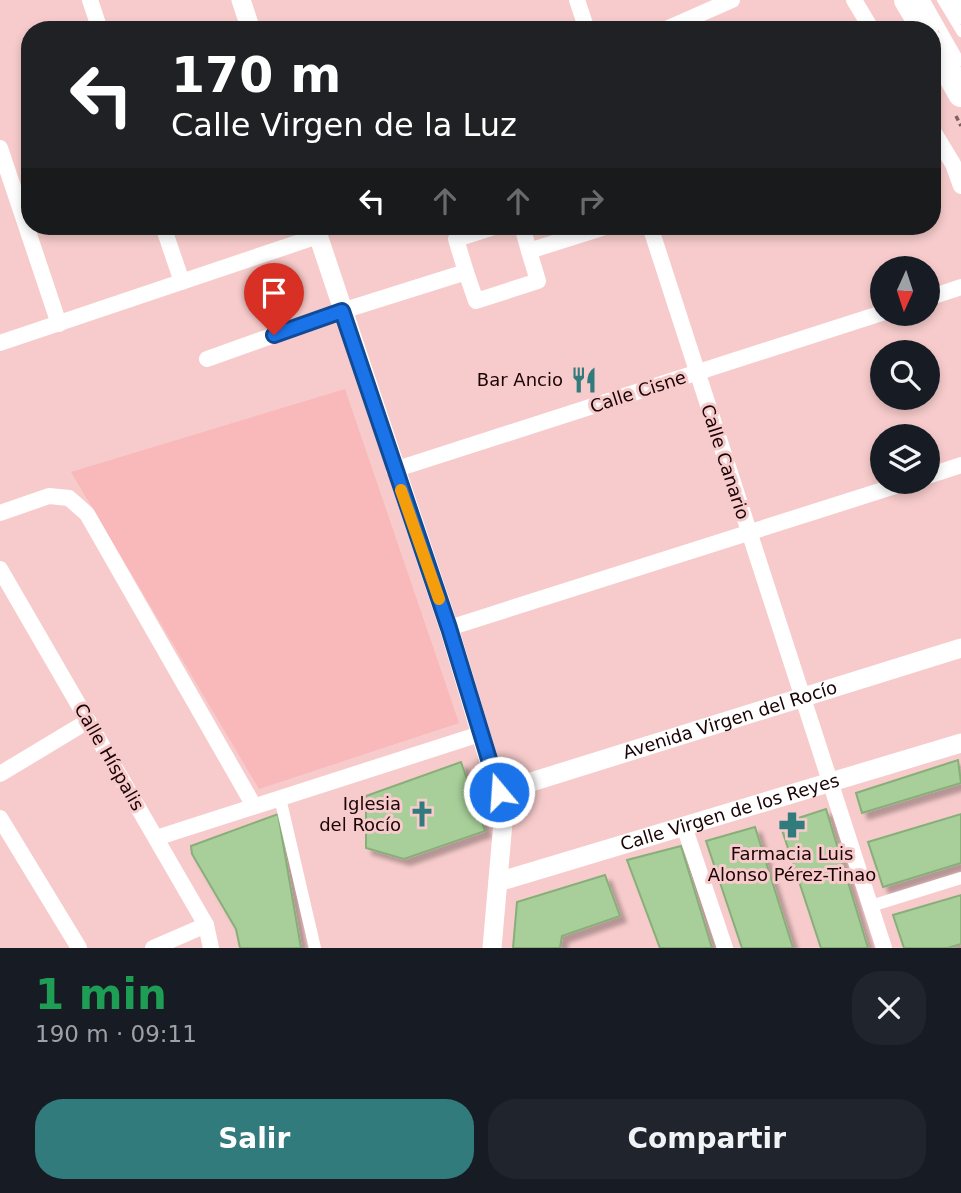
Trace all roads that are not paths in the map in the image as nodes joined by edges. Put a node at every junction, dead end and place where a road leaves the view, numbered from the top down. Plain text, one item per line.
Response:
1 (90, 0) edge
2 (241, 0) edge
3 (577, 0) edge
4 (733, 0) edge
5 (853, 0) edge
6 (907, 0) edge
7 (926, 0) edge
8 (941, 0) edge
9 (954, 0) edge
10 (961, 11) edge
11 (97, 21) edge
12 (248, 21) edge
13 (584, 21) edge
14 (685, 21) edge
15 (866, 21) edge
16 (920, 21) edge
17 (938, 21) edge
18 (941, 27) edge
19 (961, 33) edge
20 (941, 58) edge
21 (961, 62) edge
22 (961, 94) edge
23 (941, 144) edge
24 (0, 148) edge
25 (961, 186) edge
26 (21, 211) edge
27 (29, 235) edge
28 (166, 235) edge
29 (306, 235) edge
30 (318, 235) edge
31 (469, 235) edge
32 (525, 235) edge
33 (580, 235) edge
34 (653, 235) edge
35 (529, 251) junction
36 (466, 272) junction
37 (182, 282) junction
38 (961, 287) edge
39 (940, 294) edge
40 (342, 311) junction
41 (870, 317) edge
42 (59, 324) junction
43 (0, 344) edge
44 (206, 359) dead end
45 (697, 373) junction
46 (961, 465) edge
47 (394, 470) junction
48 (940, 472) edge
49 (871, 494) edge
50 (0, 513) edge
51 (749, 534) junction
52 (0, 569) edge
53 (449, 628) junction
54 (961, 648) edge
55 (801, 698) junction
56 (88, 721) junction
57 (480, 734) junction
58 (961, 743) edge
59 (0, 774) edge
60 (831, 782) junction
61 (499, 792) junction
62 (281, 798) junction
63 (254, 806) junction
64 (0, 818) edge
65 (684, 826) junction
66 (156, 838) junction
67 (961, 877) edge
68 (498, 882) junction
69 (871, 906) junction
70 (206, 925) junction
71 (79, 948) edge
72 (153, 948) edge
73 (211, 948) edge
74 (315, 948) edge
75 (492, 948) edge
76 (725, 948) edge
77 (884, 948) edge

1 - 11 street
2 - 12 street
3 - 13 street
4 - 14 street
5 - 15 street
6 - 16 main road
7 - 17 lane
8 - 19 lane
9 - 10 main road
18 - 21 lane
20 - 22 main road
23 - 25 street
24 - 26 street
27 - 42 street
28 - 37 street
29 - 37 street
30 - 40 street
31 - 36 street
32 - 35 street
33 - 35 street
34 - 45 street, Calle Canario
35 - 36 street
36 - 40 street
37 - 42 street
38 - 39 street
40 - 44 street
40 - 47 street
41 - 45 street, Calle Cisne
42 - 43 street
45 - 47 street, Calle Cisne
45 - 51 street, Calle Canario
46 - 48 street
47 - 53 street
49 - 51 street
50 - 63 street
51 - 53 street
51 - 55 street, Calle Canario
52 - 56 street, Calle Híspalis
53 - 57 street
54 - 55 street, Avenida Virgen del Rocío
55 - 60 street, Calle Canario
55 - 61 street, Avenida Virgen del Rocío
56 - 59 street
56 - 66 street, Calle Híspalis
57 - 61 street
57 - 62 street
58 - 60 street, Calle Virgen de los Reyes
60 - 65 street, Calle Virgen de los Reyes
60 - 69 street, Calle Canario
61 - 68 street
62 - 63 street
62 - 74 street
63 - 66 street
64 - 71 street
65 - 68 street, Calle Virgen de los Reyes
65 - 76 street
66 - 70 street, Calle Híspalis
67 - 69 street
68 - 75 street
69 - 77 street, Calle Canario
70 - 72 street
70 - 73 street, Calle Híspalis

